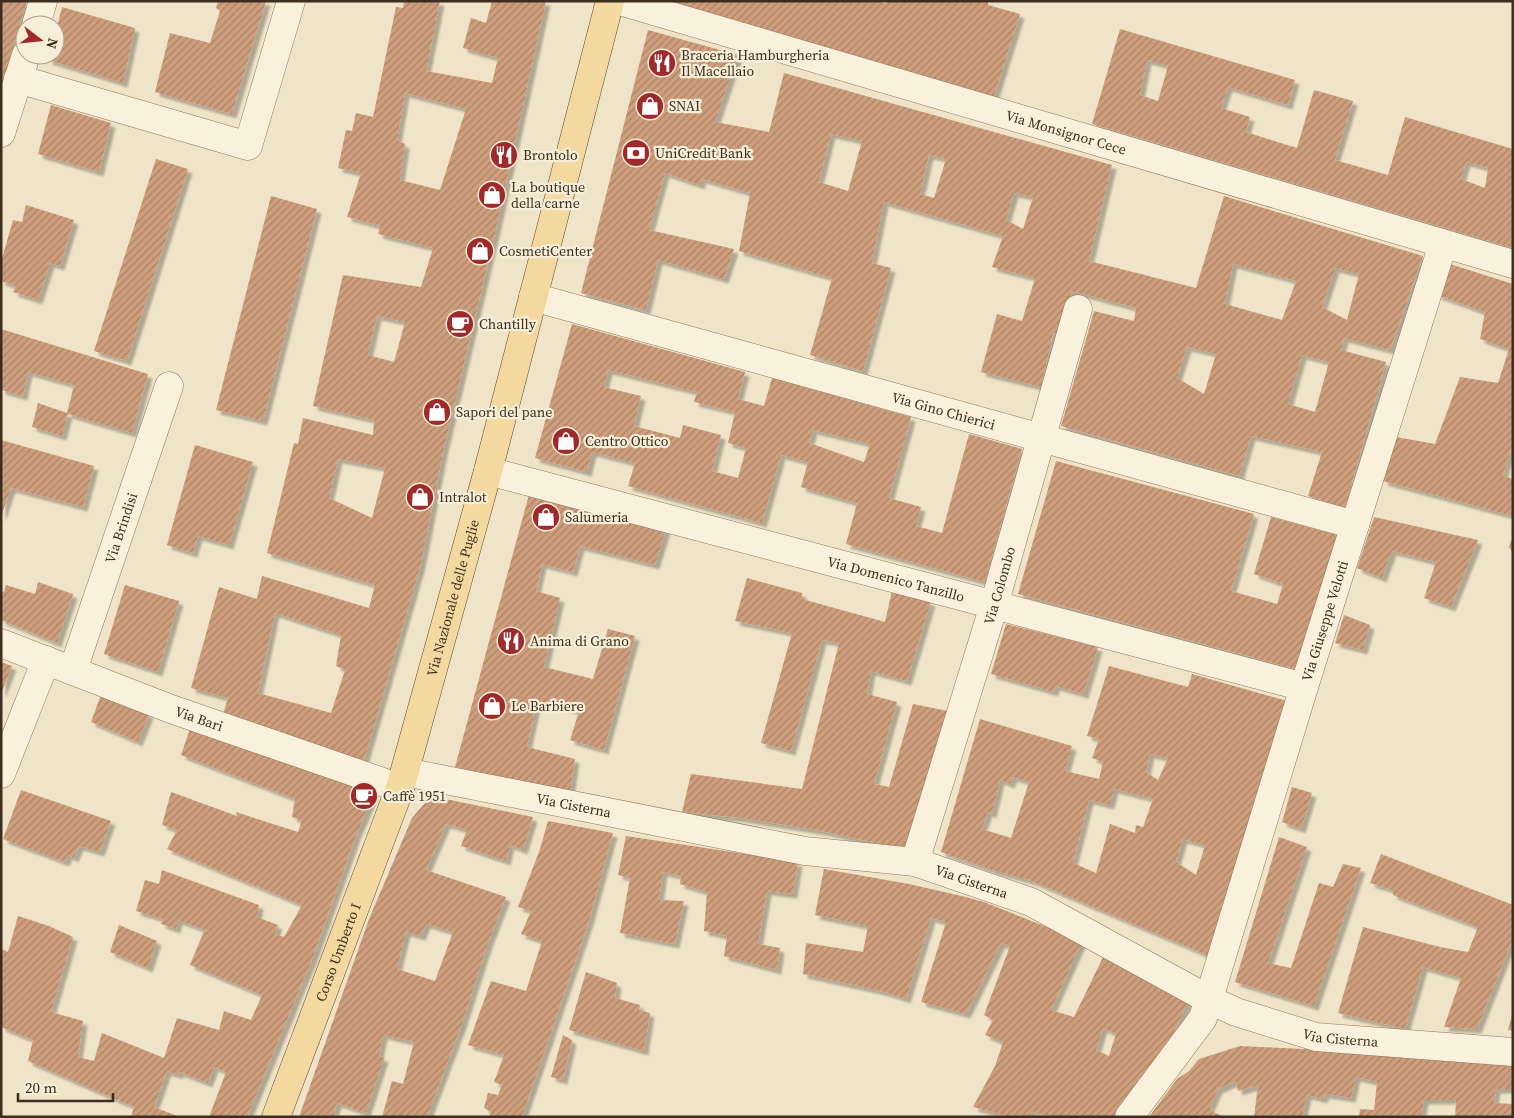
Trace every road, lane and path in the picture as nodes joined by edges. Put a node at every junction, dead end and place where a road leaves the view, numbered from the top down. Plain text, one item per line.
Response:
1 (43, 1) edge
2 (291, 1) edge
3 (610, 1) edge
4 (620, 1) edge
5 (39, 15) edge
6 (22, 67) edge
7 (1, 133) edge
8 (1444, 244) junction
9 (1513, 264) edge
10 (533, 297) junction
11 (1078, 309) dead end
12 (169, 386) dead end
13 (1042, 438) junction
14 (488, 471) junction
15 (1355, 525) junction
16 (994, 605) junction
17 (1, 643) edge
18 (46, 660) junction
19 (73, 670) junction
20 (1304, 687) junction
21 (1, 774) edge
22 (403, 780) junction
23 (915, 862) junction
24 (1210, 1000) junction
25 (1513, 1052) edge
26 (276, 1117) edge
27 (1129, 1117) edge

1 - 5 street
2 - 6 street
3 - 10 main road, Via Nazionale delle Puglie
4 - 8 street, Via Monsignor Cece
6 - 7 street
8 - 9 street, Via Monsignor Cece
8 - 15 street, Via Giuseppe Velotti
10 - 13 street, Via Gino Chierici
10 - 14 main road, Via Nazionale delle Puglie
11 - 13 street, Via Colombo
12 - 19 street, Via Brindisi
13 - 15 street, Via Gino Chierici
13 - 16 street, Via Colombo
14 - 16 street, Via Domenico Tanzillo
14 - 22 main road, Via Nazionale delle Puglie
15 - 20 street, Via Giuseppe Velotti
16 - 20 street, Via Domenico Tanzillo
16 - 23 street, Via Colombo
17 - 18 street, Via Bari
18 - 19 street, Via Bari
18 - 21 street
19 - 22 street, Via Bari
20 - 24 street, Via Giuseppe Velotti
22 - 23 street, Via Cisterna
22 - 26 main road, Corso Umberto I
23 - 24 street, Via Cisterna
24 - 25 street, Via Cisterna
24 - 27 street, Via Giuseppe Velotti

